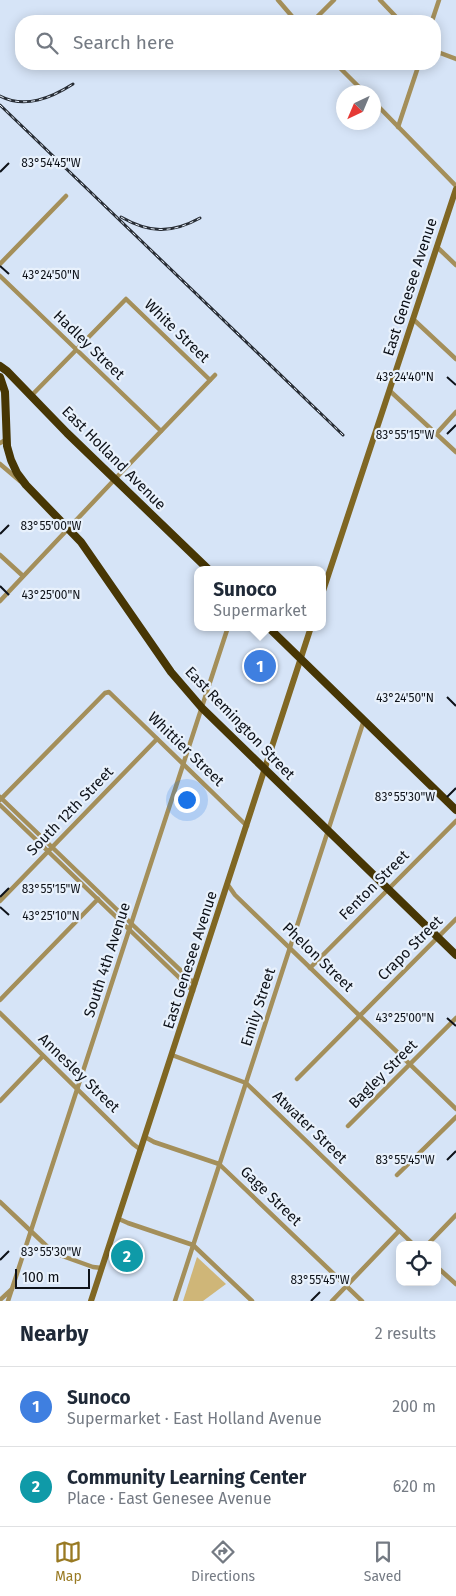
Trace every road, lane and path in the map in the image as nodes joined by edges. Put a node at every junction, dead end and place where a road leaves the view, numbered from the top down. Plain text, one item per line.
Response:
1 (278, 0) edge
2 (334, 0) edge
3 (380, 0) edge
4 (439, 0) edge
5 (291, 15) edge
6 (319, 15) edge
7 (394, 15) edge
8 (434, 15) edge
9 (441, 53) edge
10 (456, 59) edge
11 (342, 70) edge
12 (417, 70) edge
13 (357, 85) edge
14 (381, 109) edge
15 (398, 127) junction
16 (456, 188) edge
17 (66, 196) dead end
18 (437, 247) junction
19 (0, 264) edge
20 (456, 265) edge
21 (0, 276) edge
22 (413, 319) junction
23 (77, 350) junction
24 (456, 359) edge
25 (0, 366) edge
26 (216, 375) dead end
27 (0, 378) edge
28 (210, 380) junction
29 (390, 391) junction
30 (32, 396) junction
31 (456, 412) edge
32 (161, 431) junction
33 (436, 434) junction
34 (3, 441) edge
35 (456, 452) edge
36 (0, 464) edge
37 (115, 479) junction
38 (26, 485) junction
39 (69, 527) junction
40 (0, 555) edge
41 (205, 566) edge
42 (23, 576) junction
43 (326, 582) edge
44 (0, 601) edge
45 (227, 631) edge
46 (272, 631) edge
47 (310, 631) edge
48 (301, 659) junction
49 (202, 708) junction
50 (364, 720) junction
51 (157, 739) junction
52 (184, 766) junction
53 (265, 770) junction
54 (1, 798) edge
55 (0, 805) edge
56 (456, 810) edge
57 (456, 821) edge
58 (247, 826) junction
59 (329, 830) junction
60 (52, 847) junction
61 (48, 852) junction
62 (228, 886) junction
63 (388, 888) junction
64 (102, 896) junction
65 (98, 900) junction
66 (0, 901) edge
67 (456, 919) edge
68 (132, 924) junction
69 (130, 930) junction
70 (438, 937) junction
71 (290, 948) junction
72 (456, 955) edge
73 (310, 968) junction
74 (195, 984) junction
75 (193, 991) junction
76 (0, 1000) edge
77 (0, 1013) edge
78 (360, 1016) junction
79 (456, 1018) edge
80 (172, 1055) junction
81 (43, 1056) junction
82 (410, 1064) junction
83 (297, 1079) dead end
84 (246, 1083) junction
85 (78, 1089) junction
86 (0, 1101) edge
87 (456, 1109) edge
88 (456, 1117) edge
89 (348, 1126) dead end
90 (145, 1137) junction
91 (141, 1150) junction
92 (220, 1164) junction
93 (398, 1175) dead end
94 (0, 1203) edge
95 (456, 1215) edge
96 (119, 1219) junction
97 (399, 1231) junction
98 (31, 1232) junction
99 (410, 1241) edge
100 (431, 1241) edge
101 (193, 1245) junction
102 (102, 1268) junction
103 (441, 1271) edge
104 (456, 1284) edge
105 (346, 1286) junction
106 (12, 1289) junction
107 (0, 1300) edge
108 (8, 1301) edge
109 (91, 1301) edge
110 (175, 1301) edge
111 (252, 1301) edge
112 (332, 1301) edge
113 (362, 1301) edge

1 - 5 street
2 - 6 street
3 - 7 street
4 - 8 street
9 - 10 street
11 - 13 street
12 - 15 street
14 - 15 street
15 - 16 street
16 - 18 main road, East Genesee Avenue
17 - 19 street
18 - 20 street
18 - 22 main road, East Genesee Avenue
21 - 23 street, Hadley Street
22 - 24 street
22 - 29 main road, East Genesee Avenue
23 - 28 street, White Street
23 - 30 street
23 - 32 street, Hadley Street
25 - 30 highway, East Holland Avenue
26 - 28 street
27 - 34 highway, East Remington Street
28 - 32 street
29 - 33 street
29 - 43 main road, East Genesee Avenue
30 - 37 highway, East Holland Avenue
31 - 33 street
32 - 37 street
33 - 35 street
34 - 38 highway, East Remington Street
36 - 38 street
37 - 39 street
37 - 41 highway, East Holland Avenue
38 - 39 highway, East Remington Street
39 - 42 street
39 - 49 highway, East Remington Street
40 - 42 street
42 - 44 street
45 - 49 street, South 4th Avenue
46 - 48 highway
47 - 48 main road, East Genesee Avenue
48 - 50 highway
48 - 53 main road, East Genesee Avenue
49 - 52 street, South 4th Avenue
49 - 53 highway, East Remington Street
50 - 56 highway
50 - 59 street, Emily Street
51 - 52 street, Whittier Street
51 - 54 street, Whittier Street
51 - 60 street, South 12th Street
52 - 58 street, Whittier Street
52 - 68 street, South 4th Avenue
53 - 58 main road, East Genesee Avenue
53 - 59 highway, East Remington Street
54 - 60 street
55 - 61 street
57 - 63 street, Fenton Street
58 - 62 main road, East Genesee Avenue
59 - 63 highway, East Remington Street
59 - 71 street, Emily Street
60 - 61 street, South 12th Street
60 - 64 street
61 - 65 street
61 - 66 street, South 12th Street
62 - 71 street, Phelon Street
62 - 74 main road, East Genesee Avenue
63 - 70 highway, East Remington Street
63 - 73 street, Fenton Street
64 - 65 street
64 - 68 street
65 - 69 street
65 - 76 street
67 - 70 street, Crapo Street
68 - 69 street, South 4th Avenue
68 - 74 street
69 - 75 street
69 - 85 street, South 4th Avenue
70 - 72 highway, East Remington Street
70 - 78 street, Crapo Street
71 - 73 street, Phelon Street
71 - 84 street, Emily Street
73 - 78 street, Phelon Street
74 - 75 main road, East Genesee Avenue
75 - 80 main road, East Genesee Avenue
77 - 81 street, Annesley Street
78 - 82 street, Phelon Street
78 - 83 street, Crapo Street
79 - 82 street, Bagley Street
80 - 84 street, Atwater Street
80 - 90 main road, East Genesee Avenue
81 - 85 street, Annesley Street
81 - 86 street
82 - 87 street, Phelon Street
82 - 89 street, Bagley Street
84 - 92 street, Emily Street
84 - 97 street, Atwater Street
85 - 91 street, Annesley Street
85 - 98 street, South 4th Avenue
88 - 93 street
90 - 91 main road, East Genesee Avenue
90 - 92 street, Gage Street
91 - 96 main road, East Genesee Avenue
92 - 101 street, Emily Street
92 - 105 street, Gage Street
94 - 98 street
95 - 100 street
96 - 101 street
96 - 102 main road, East Genesee Avenue
97 - 99 street, Atwater Street
97 - 105 street
98 - 102 street
98 - 106 street, South 4th Avenue
101 - 110 street, Emily Street
101 - 111 street
102 - 109 main road, East Genesee Avenue
103 - 104 street
105 - 112 street
105 - 113 street, Gage Street
106 - 107 street
106 - 108 street, South 4th Avenue

